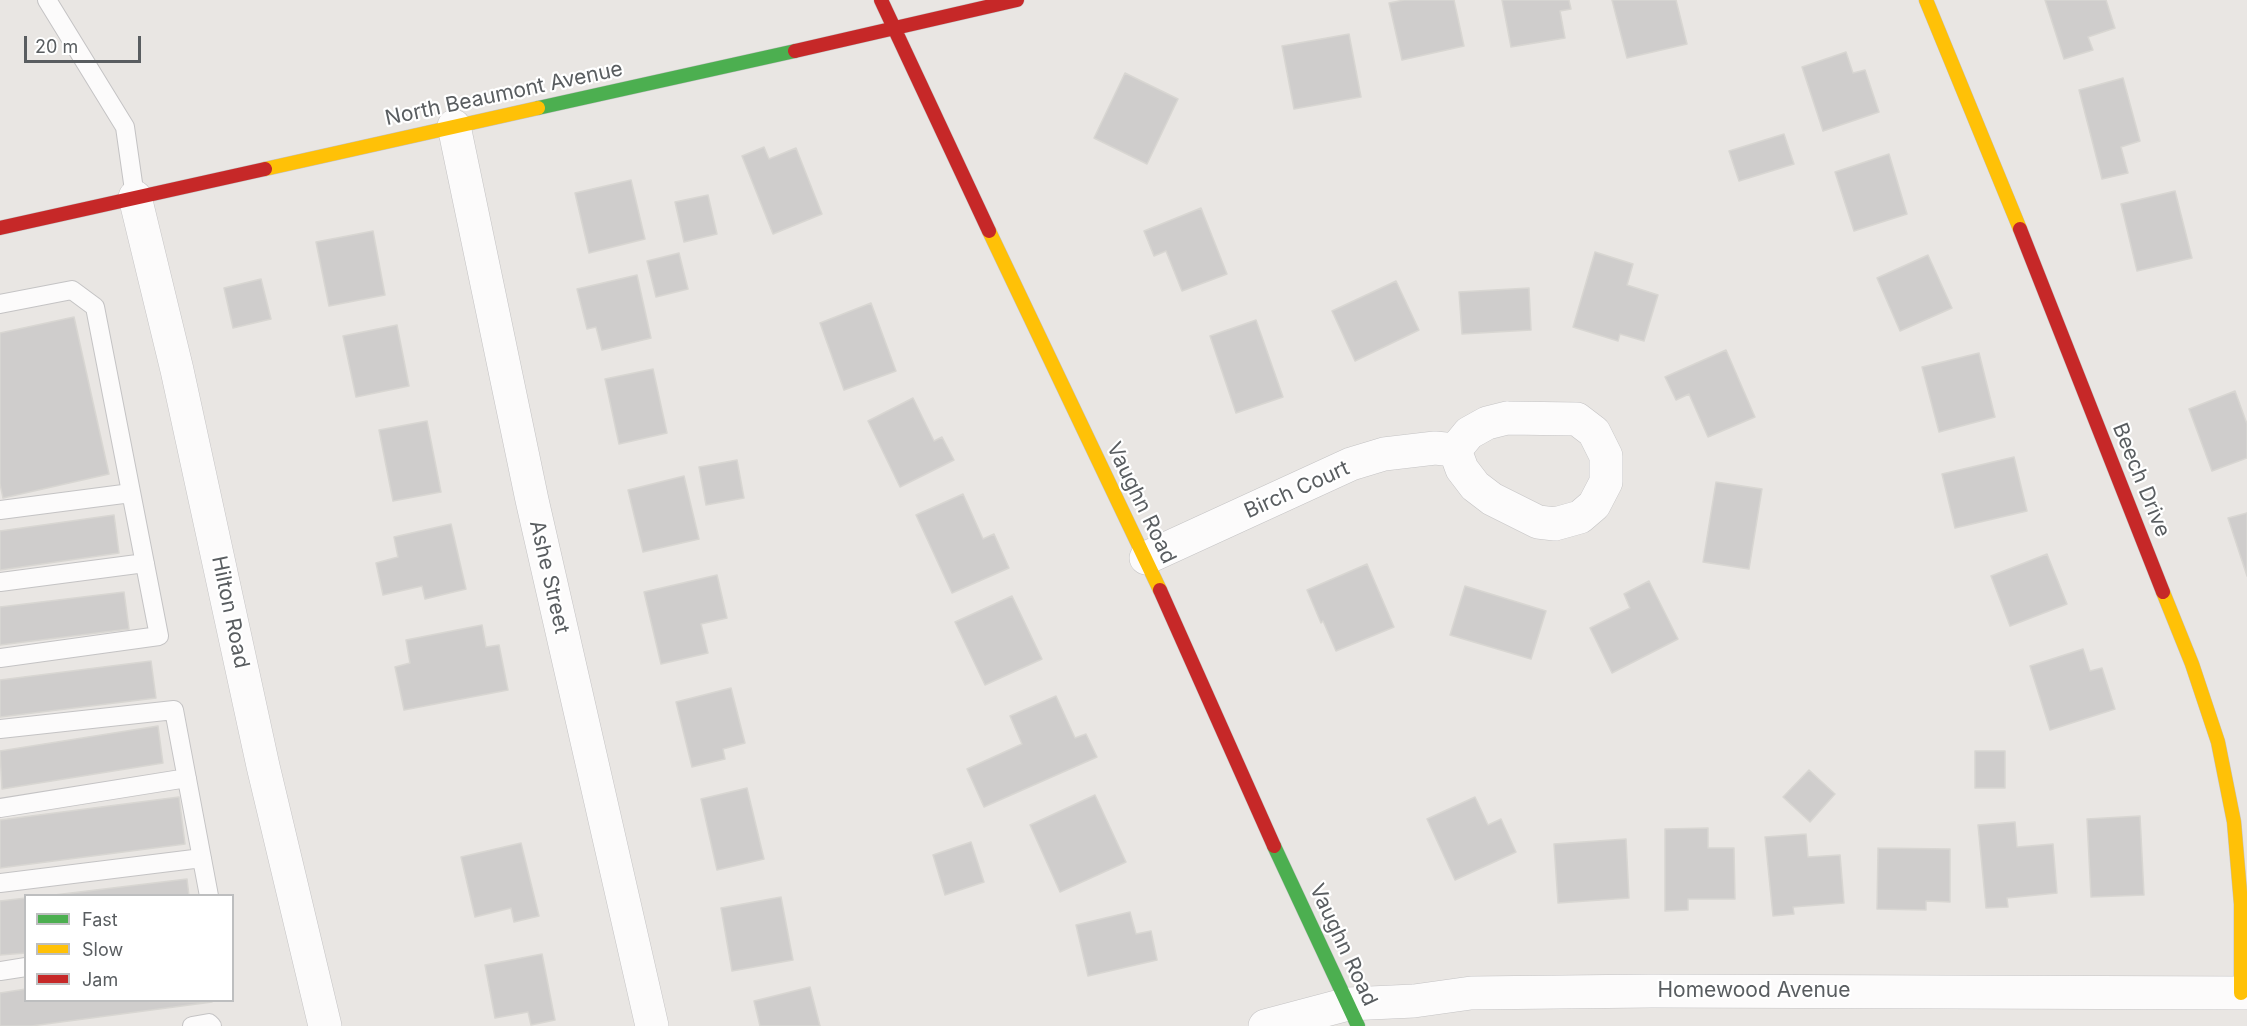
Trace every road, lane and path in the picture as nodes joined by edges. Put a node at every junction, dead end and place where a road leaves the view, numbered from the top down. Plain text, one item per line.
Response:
1 (47, 0) edge
2 (881, 0) edge
3 (1017, 0) edge
4 (1926, 0) edge
5 (895, 30) junction
6 (454, 126) junction
7 (135, 197) junction
8 (0, 228) edge
9 (0, 304) edge
10 (1455, 450) dead end
11 (131, 493) junction
12 (0, 510) edge
13 (1146, 558) junction
14 (145, 563) junction
15 (0, 582) edge
16 (0, 658) edge
17 (0, 729) edge
18 (187, 778) junction
19 (0, 808) edge
20 (202, 858) junction
21 (0, 883) edge
22 (209, 894) edge
23 (24, 967) edge
24 (0, 971) edge
25 (2244, 993) edge
26 (1353, 1015) edge
27 (192, 1026) edge
28 (212, 1026) edge
29 (325, 1026) edge
30 (652, 1026) edge
31 (1265, 1026) edge

1 - 7 lane
2 - 5 street, Vaughn Road
3 - 5 street, North Beaumont Avenue
4 - 25 street, Beech Drive
5 - 6 street, North Beaumont Avenue
5 - 13 street, Vaughn Road
6 - 7 street, North Beaumont Avenue
6 - 30 street, Ashe Street
7 - 8 street, North Beaumont Avenue
7 - 29 street, Hilton Road
9 - 11 lane
10 - 13 street, Birch Court
11 - 12 lane
11 - 14 lane
13 - 26 street, Vaughn Road
14 - 15 lane
14 - 16 lane
17 - 18 lane
18 - 19 lane
18 - 20 lane
20 - 21 lane
20 - 22 lane
23 - 24 lane
25 - 26 street, Homewood Avenue
26 - 31 street, Homewood Avenue
27 - 28 lane

